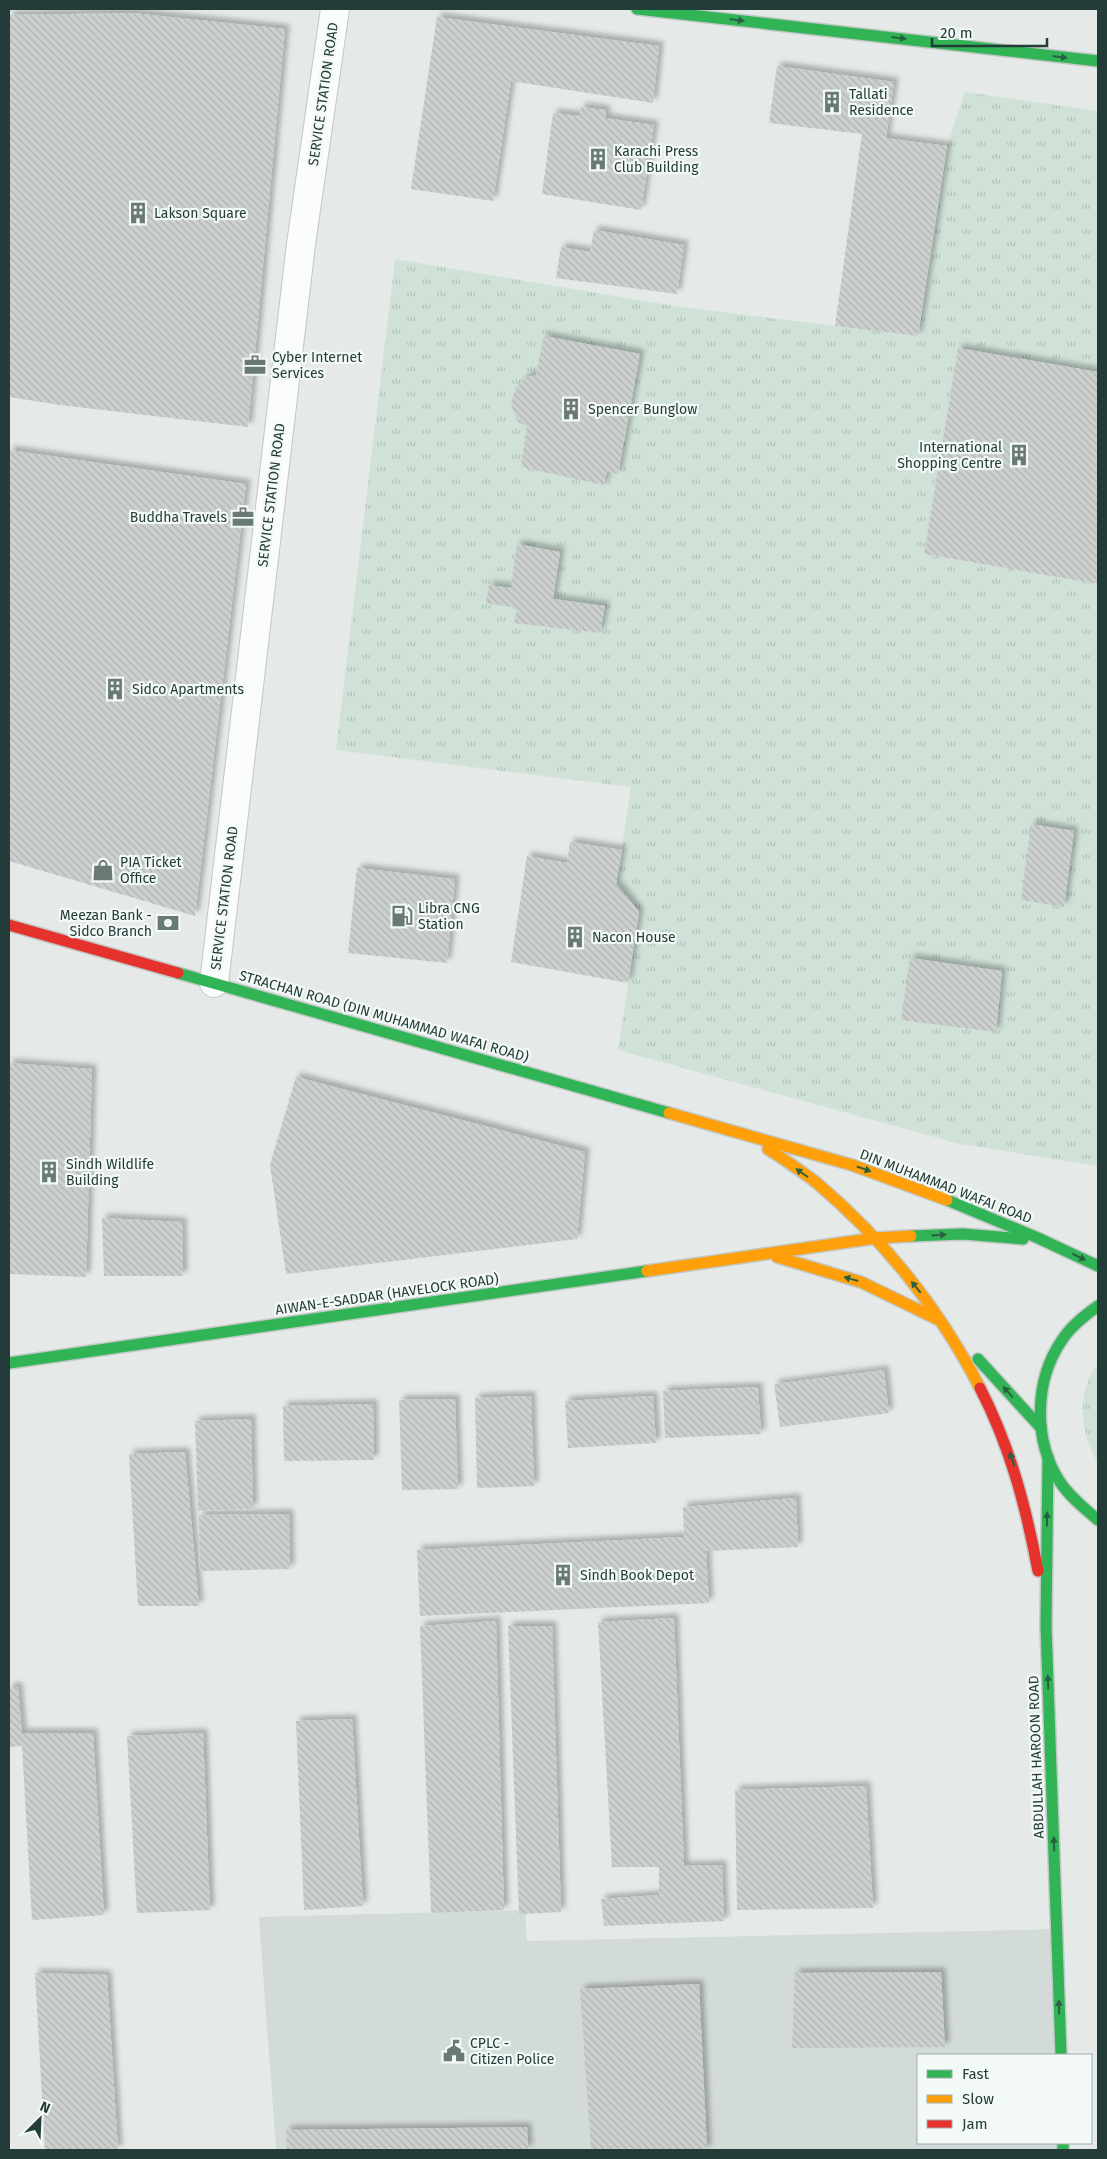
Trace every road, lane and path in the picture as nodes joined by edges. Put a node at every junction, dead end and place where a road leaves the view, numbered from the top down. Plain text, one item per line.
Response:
1 (335, 9) edge
2 (636, 9) edge
3 (1098, 61) edge
4 (9, 925) edge
5 (214, 983) junction
6 (750, 1136) junction
7 (876, 1238) junction
8 (1048, 1242) junction
9 (769, 1254) junction
10 (1098, 1266) edge
11 (1098, 1306) edge
12 (944, 1323) junction
13 (9, 1363) edge
14 (1041, 1428) junction
15 (1048, 1457) junction
16 (1098, 1520) edge
17 (1046, 1626) junction
18 (1061, 2054) edge

1 - 5 street, SERVICE STATION ROAD
2 -> 3 main road
4 - 5 main road, STRACHAN ROAD (DIN MUHAMMAD WAFAI ROAD)
5 - 6 main road, STRACHAN ROAD (DIN MUHAMMAD WAFAI ROAD)
7 -> 6 main road
6 -> 8 main road, DIN MUHAMMAD WAFAI ROAD
7 -> 8 main road, AIWAN-E-SADDAR (HAVELOCK ROAD)
7 - 9 main road, AIWAN-E-SADDAR (HAVELOCK ROAD)
12 -> 7 main road
8 -> 10 main road, DIN MUHAMMAD WAFAI ROAD
12 -> 9 main road
9 - 13 main road, AIWAN-E-SADDAR (HAVELOCK ROAD)
11 - 14 main road
14 -> 12 main road
17 -> 12 main road
14 - 15 main road
15 - 16 main road
17 -> 15 main road, ABDULLAH HAROON ROAD
18 -> 17 main road, ABDULLAH HAROON ROAD

